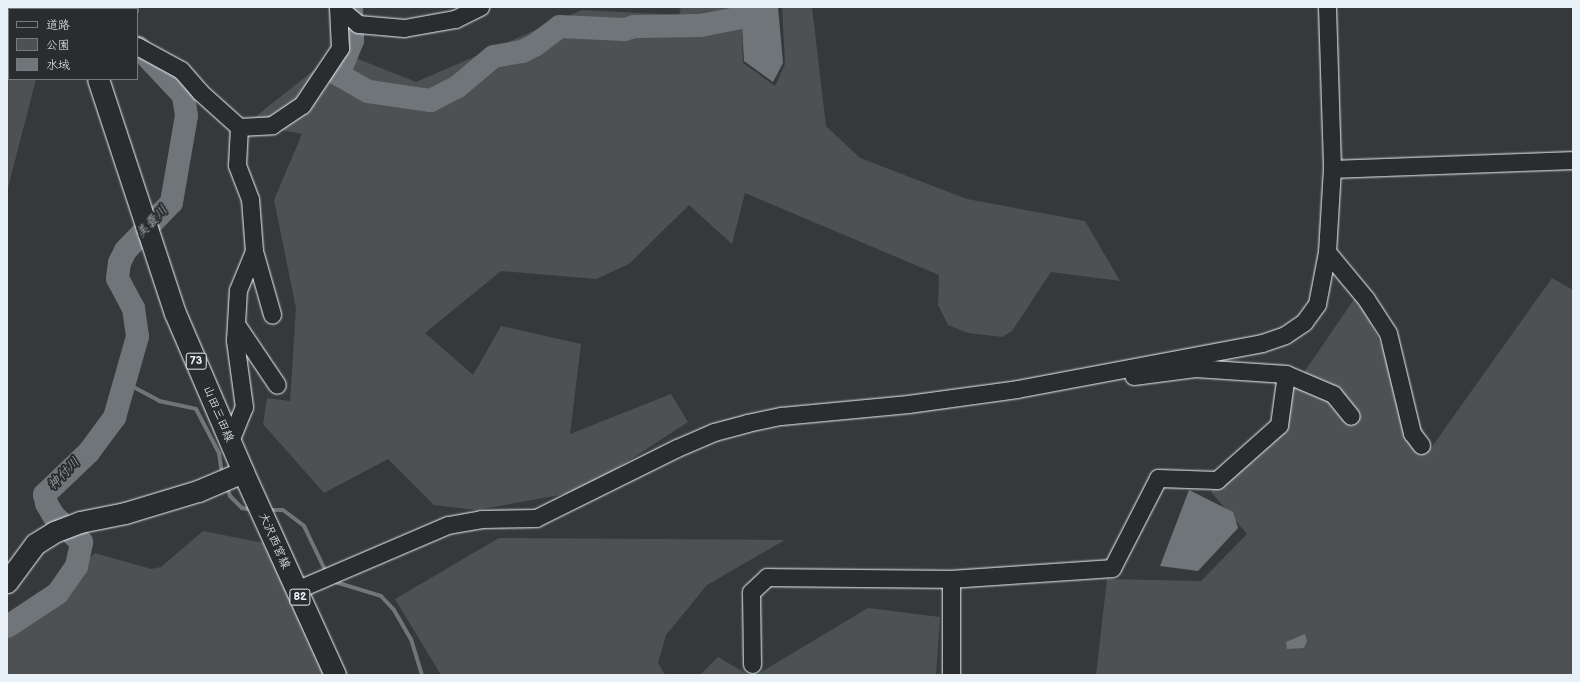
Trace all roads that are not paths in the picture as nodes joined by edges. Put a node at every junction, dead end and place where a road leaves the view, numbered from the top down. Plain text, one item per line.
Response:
1 (338, 7) edge
2 (480, 7) edge
3 (1327, 7) edge
4 (138, 47) edge
5 (98, 80) edge
6 (239, 127) junction
7 (1573, 160) edge
8 (1332, 169) junction
9 (254, 251) junction
10 (1327, 252) junction
11 (272, 314) dead end
12 (236, 324) junction
13 (1104, 372) junction
14 (1286, 374) junction
15 (278, 385) dead end
16 (1351, 416) dead end
17 (230, 441) junction
18 (1421, 445) dead end
19 (230, 478) junction
20 (952, 579) junction
21 (7, 582) edge
22 (296, 590) junction
23 (752, 664) dead end
24 (335, 675) edge
25 (951, 675) edge

1 - 2 street
1 - 6 street
3 - 8 street
4 - 6 street
5 - 17 main road, 山田三田線 / 73
6 - 9 street
7 - 8 street
8 - 10 street
9 - 11 street
9 - 12 street
10 - 13 street
10 - 18 street
12 - 15 street
12 - 17 street
13 - 14 street
13 - 22 street
14 - 16 street
14 - 20 street
17 - 19 main road, 山田三田線 / 73
19 - 21 main road
19 - 22 main road, 大沢西宮線 / 82
20 - 23 street
20 - 25 street
22 - 24 main road, 大沢西宮線 / 82

